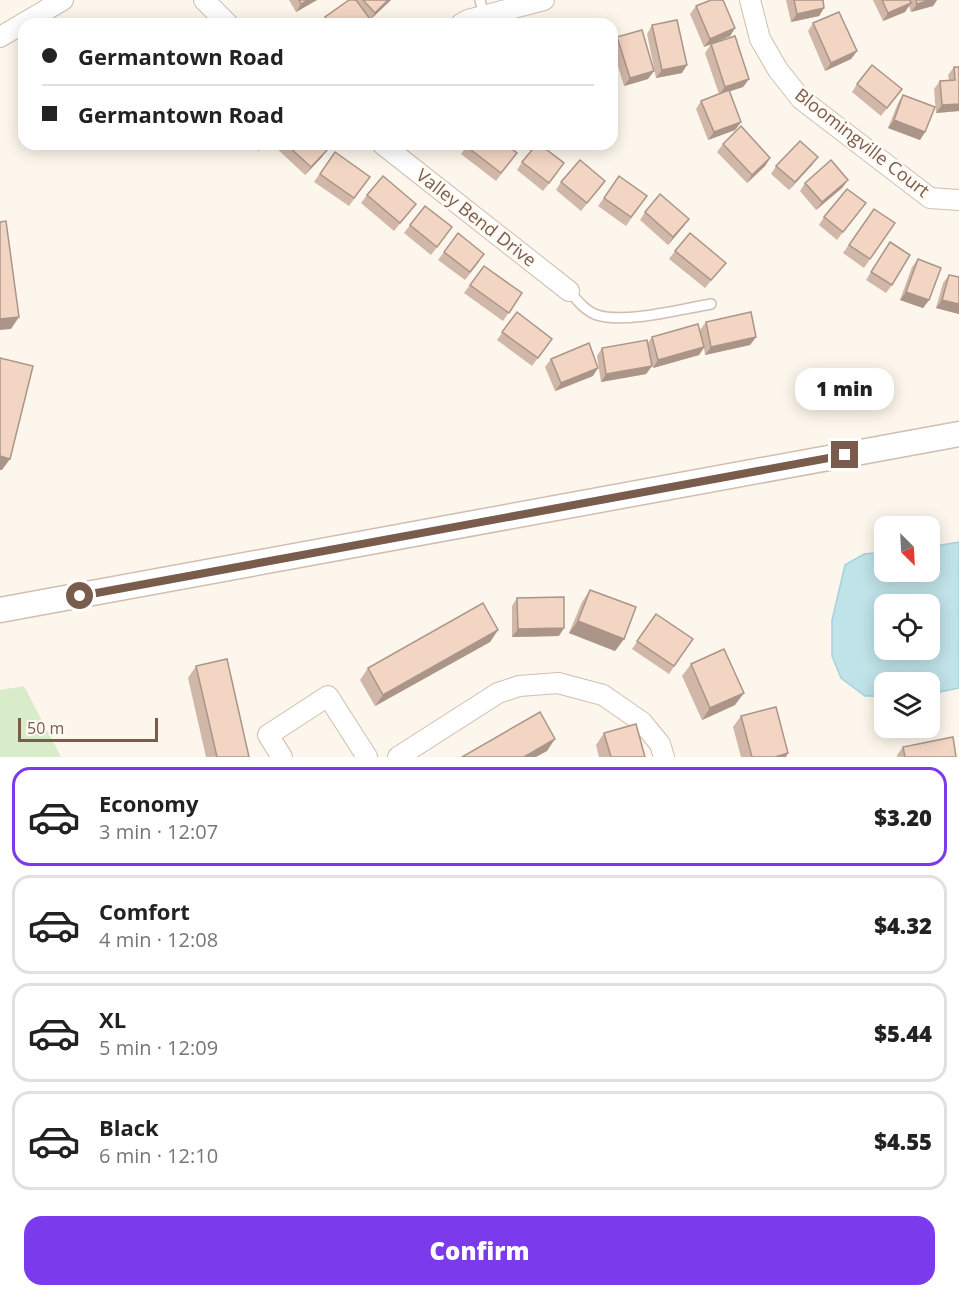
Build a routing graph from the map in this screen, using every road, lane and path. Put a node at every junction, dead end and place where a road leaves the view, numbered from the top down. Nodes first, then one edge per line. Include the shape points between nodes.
1 (63, 0) edge
2 (204, 0) edge
3 (544, 0) edge
4 (750, 0) edge
5 (482, 8) edge
6 (32, 18) edge
7 (222, 18) edge
8 (470, 18) edge
9 (18, 26) edge
10 (0, 37) edge
11 (390, 150) edge
12 (959, 200) edge
13 (569, 291) joint
14 (711, 304) dead end
15 (959, 434) edge
16 (0, 610) edge
17 (282, 757) edge
18 (367, 757) edge
19 (398, 757) edge
20 (664, 757) edge

1 - 6 street
2 - 7 street
3 - 5 street
4 - 12 street, Bloomingville Court via 760,39 801,99 930,198
5 - 8 street
9 - 10 street
11 - 13 street, Valley Bend Drive
13 - 14 lane via 597,315 622,319
15 - 16 street
17 - 18 street via 268,735 328,696
19 - 20 street via 498,693 519,686 558,683 603,695 642,722 660,744

